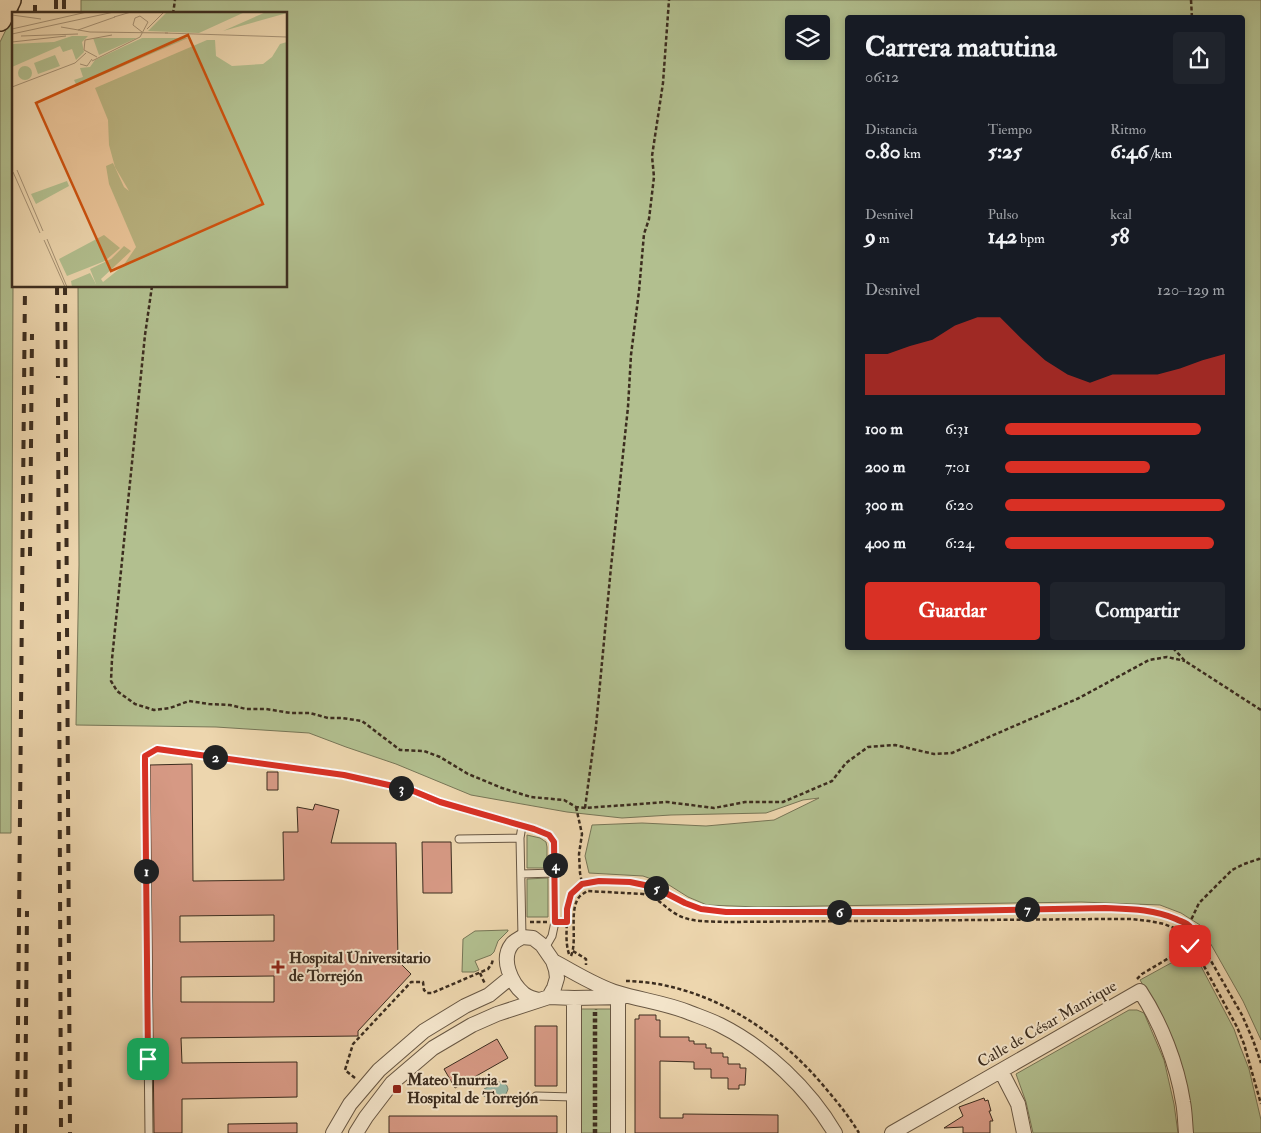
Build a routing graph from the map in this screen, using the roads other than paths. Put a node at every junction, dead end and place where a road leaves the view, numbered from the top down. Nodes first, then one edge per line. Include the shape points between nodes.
1 (522, 826) junction
2 (520, 838) junction
3 (459, 839) dead end
4 (555, 873) junction
5 (521, 874) junction
6 (522, 937) junction
7 (545, 948) junction
8 (553, 961) junction
9 (510, 977) junction
10 (618, 997) junction
11 (574, 998) junction
12 (544, 999) junction
13 (648, 1000) junction
14 (1001, 1070) junction
15 (536, 1096) dead end
16 (573, 1097) junction
17 (149, 1133) edge
18 (333, 1133) edge
19 (356, 1133) edge
20 (574, 1133) edge
21 (618, 1133) edge
22 (835, 1133) edge
23 (892, 1133) edge
24 (1024, 1133) edge
25 (1186, 1133) edge

1 - 2 lane
1 - 4 lane via 549,835 554,842
1 - 17 lane via 411,790 344,775 157,749 151,751 145,756
2 - 3 lane
2 - 5 lane
4 - 5 lane
4 - 7 lane via 555,922
5 - 6 lane
6 - 7 street via 533,938
6 - 9 street via 512,944 507,956
7 - 8 street
8 - 12 street via 557,978 554,988
8 - 13 street via 617,992
9 - 12 street via 526,995
9 - 18 street via 489,995 424,1031 379,1070 350,1104
10 - 11 street via 595,1001
10 - 13 street
10 - 21 street
11 - 12 street
11 - 16 street
12 - 19 street via 472,1025 433,1048 392,1083
13 - 22 street via 720,1025 758,1048 792,1077
14 - 23 street, Calle de César Manrique
14 - 24 street via 1018,1104
14 - 25 street, Calle de César Manrique via 1140,991 1150,1005 1173,1058 1183,1101
15 - 16 lane
16 - 20 street

